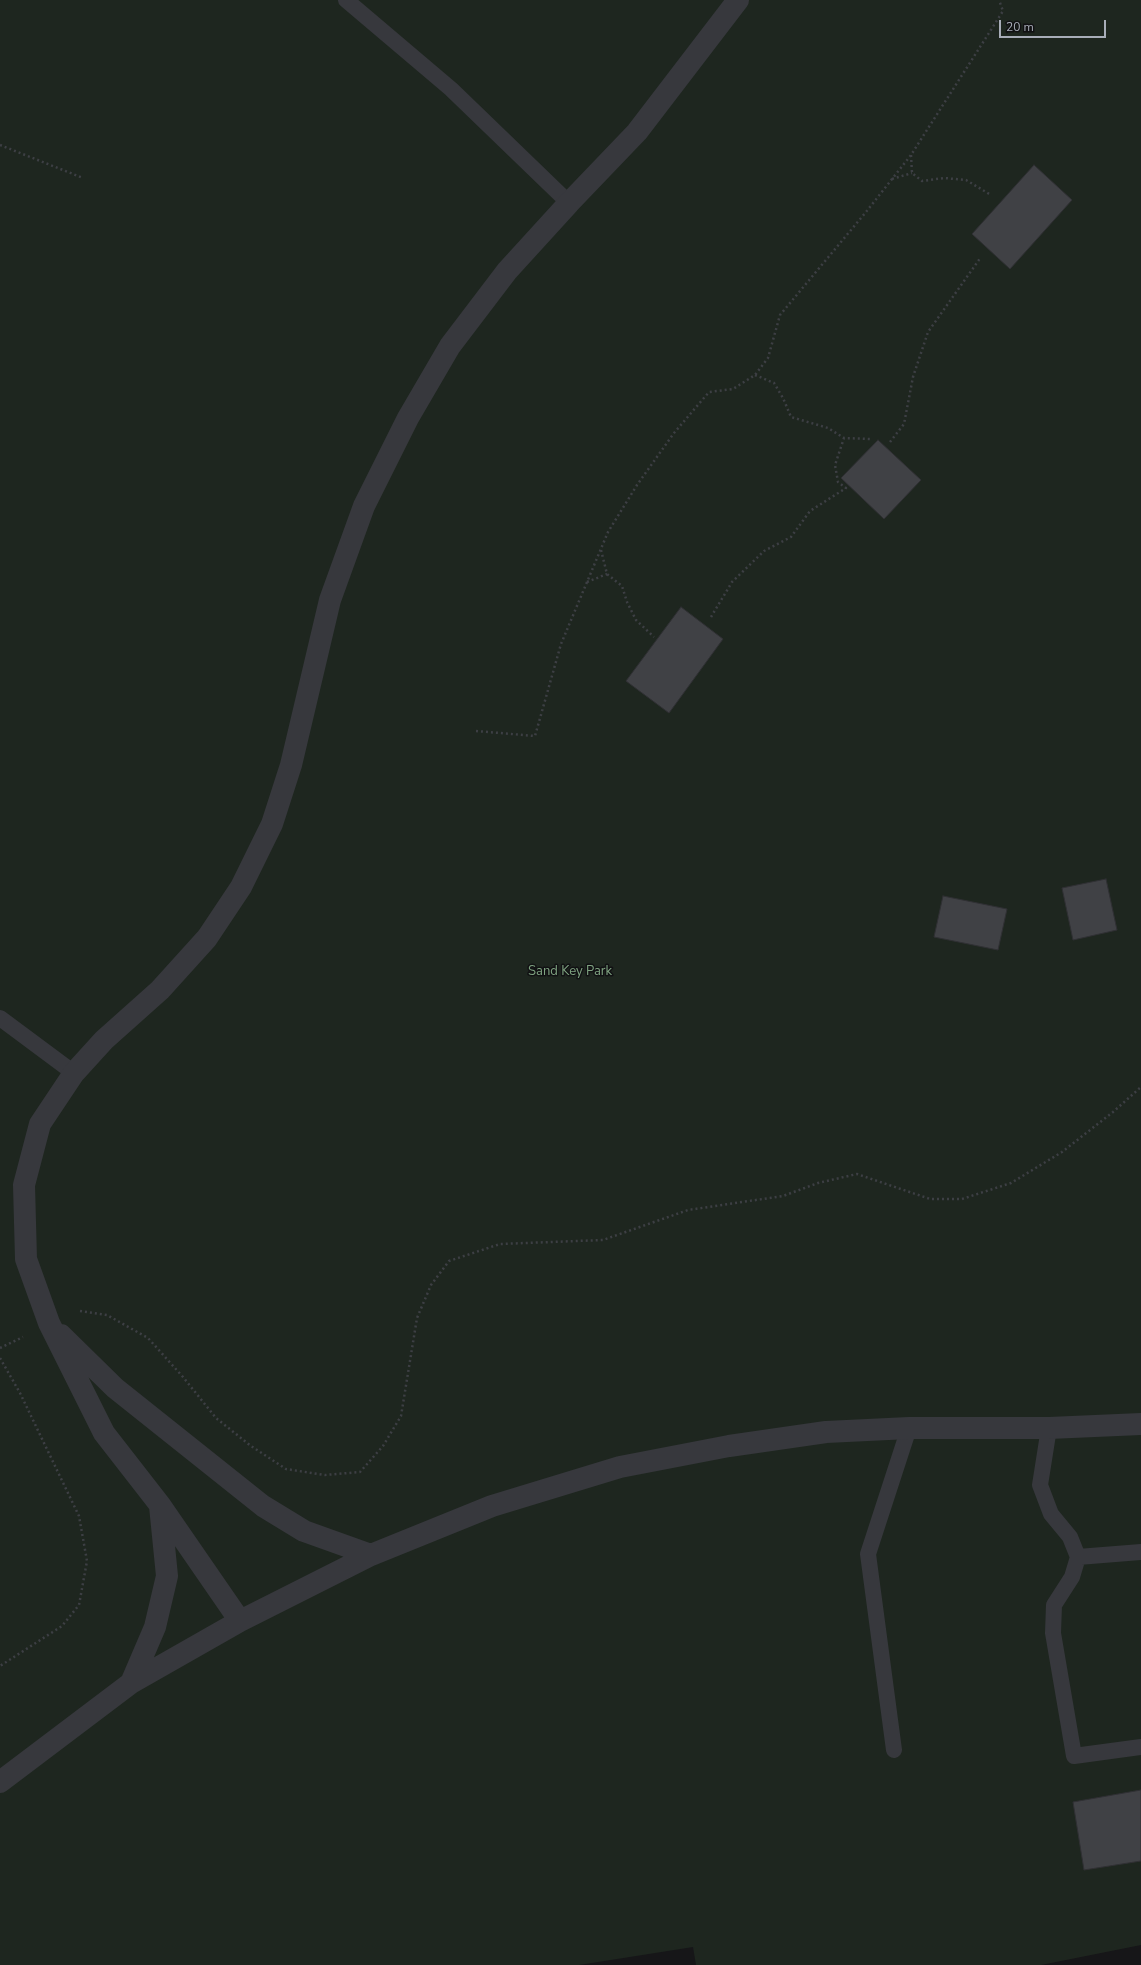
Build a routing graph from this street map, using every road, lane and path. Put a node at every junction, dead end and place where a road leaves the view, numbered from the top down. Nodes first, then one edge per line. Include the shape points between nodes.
1 (346, 0) edge
2 (738, 0) edge
3 (998, 0) edge
4 (0, 145) edge
5 (911, 155) junction
6 (912, 173) junction
7 (83, 178) dead end
8 (891, 180) junction
9 (991, 195) dead end
10 (569, 202) junction
11 (981, 257) dead end
12 (755, 375) junction
13 (844, 438) junction
14 (870, 439) dead end
15 (890, 442) dead end
16 (601, 549) junction
17 (607, 574) junction
18 (587, 582) junction
19 (711, 617) dead end
20 (654, 637) dead end
21 (476, 731) dead end
22 (0, 1018) edge
23 (74, 1073) junction
24 (1141, 1087) edge
25 (49, 1323) junction
26 (0, 1348) edge
27 (0, 1358) edge
28 (1141, 1424) edge
29 (909, 1428) junction
30 (1049, 1428) junction
31 (160, 1505) junction
32 (1141, 1552) edge
33 (371, 1556) junction
34 (1078, 1557) junction
35 (240, 1621) junction
36 (0, 1666) edge
37 (131, 1683) junction
38 (1141, 1747) edge
39 (894, 1750) dead end
40 (0, 1782) edge

1 - 10 lane via 451,89
2 - 10 street via 637,132
3 - 5 path via 1003,11
4 - 7 path
5 - 6 path
5 - 8 path
6 - 8 path
6 - 9 path via 922,180 966,180
8 - 12 path via 780,315 768,358
10 - 23 street via 507,271 450,346 408,418 364,506 330,600 291,765 272,824 241,887 207,938 160,990 104,1040
11 - 15 path via 928,332 913,377 904,424
12 - 13 path via 774,383 791,417 828,428
12 - 16 path via 733,389 709,392 674,433 637,485 608,532
13 - 14 path
13 - 19 path via 835,465 838,482 846,488 810,511 790,537 764,550 732,582
16 - 17 path
16 - 18 path
17 - 18 path
17 - 20 path via 622,586 636,620
18 - 21 path via 561,644 535,736
22 - 23 lane
23 - 25 street via 40,1124 24,1185 26,1259
24 - 25 path via 1062,1152 1011,1183 962,1199 930,1199 857,1174 818,1183 783,1196 688,1210 603,1240 500,1244 450,1262 431,1284 417,1318 401,1416 383,1446 360,1472 325,1475 286,1469 251,1446 216,1418 148,1338 107,1315 77,1310
25 - 26 path
25 - 31 street via 104,1433
25 - 33 street via 115,1388 263,1506 304,1531
27 - 36 path via 20,1393 79,1516 87,1561 79,1605 62,1626
28 - 30 street
29 - 30 street
29 - 33 street via 826,1432 729,1446 620,1467 492,1506
29 - 39 lane via 868,1554
30 - 34 lane via 1040,1485 1051,1514 1070,1537
31 - 35 street
31 - 37 street via 167,1576 155,1627
32 - 34 lane
33 - 35 street
34 - 38 lane via 1072,1577 1054,1605 1053,1633 1074,1756
35 - 37 street
37 - 40 street

